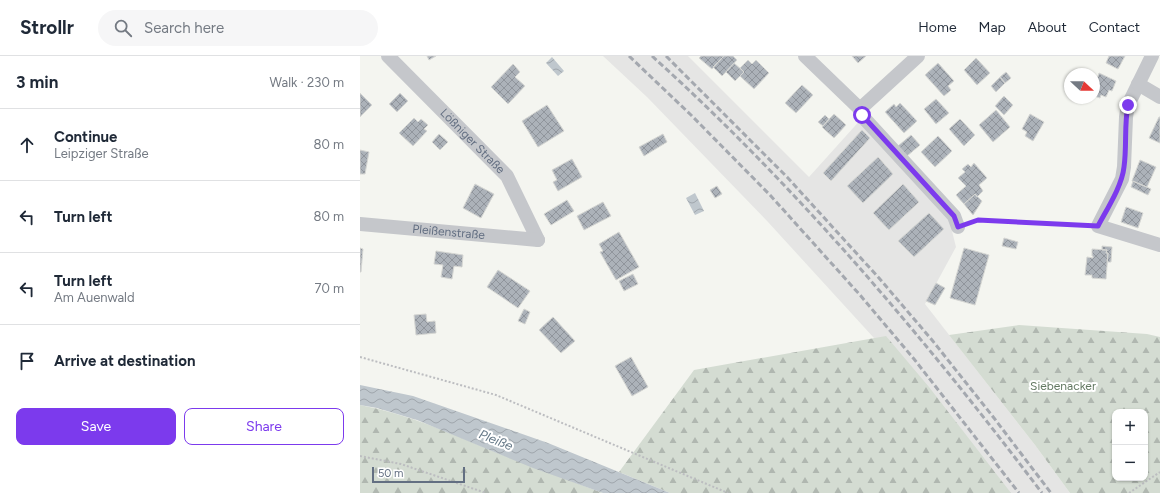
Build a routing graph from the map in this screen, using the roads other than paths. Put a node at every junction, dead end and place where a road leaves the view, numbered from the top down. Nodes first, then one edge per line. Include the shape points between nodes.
1 (388, 56) edge
2 (805, 56) edge
3 (918, 56) edge
4 (1152, 56) edge
5 (1138, 84) junction
6 (1160, 97) edge
7 (860, 109) junction
8 (360, 224) edge
9 (958, 227) road end
10 (538, 240) joint
11 (1160, 245) edge

1 - 10 street, Lößniger Straße via 507,176
2 - 7 street
3 - 7 street
4 - 5 street
5 - 6 street
5 - 11 street via 1128,105 1122,179 1098,226
7 - 9 street via 862,115 954,216
8 - 10 street, Pleißenstraße

